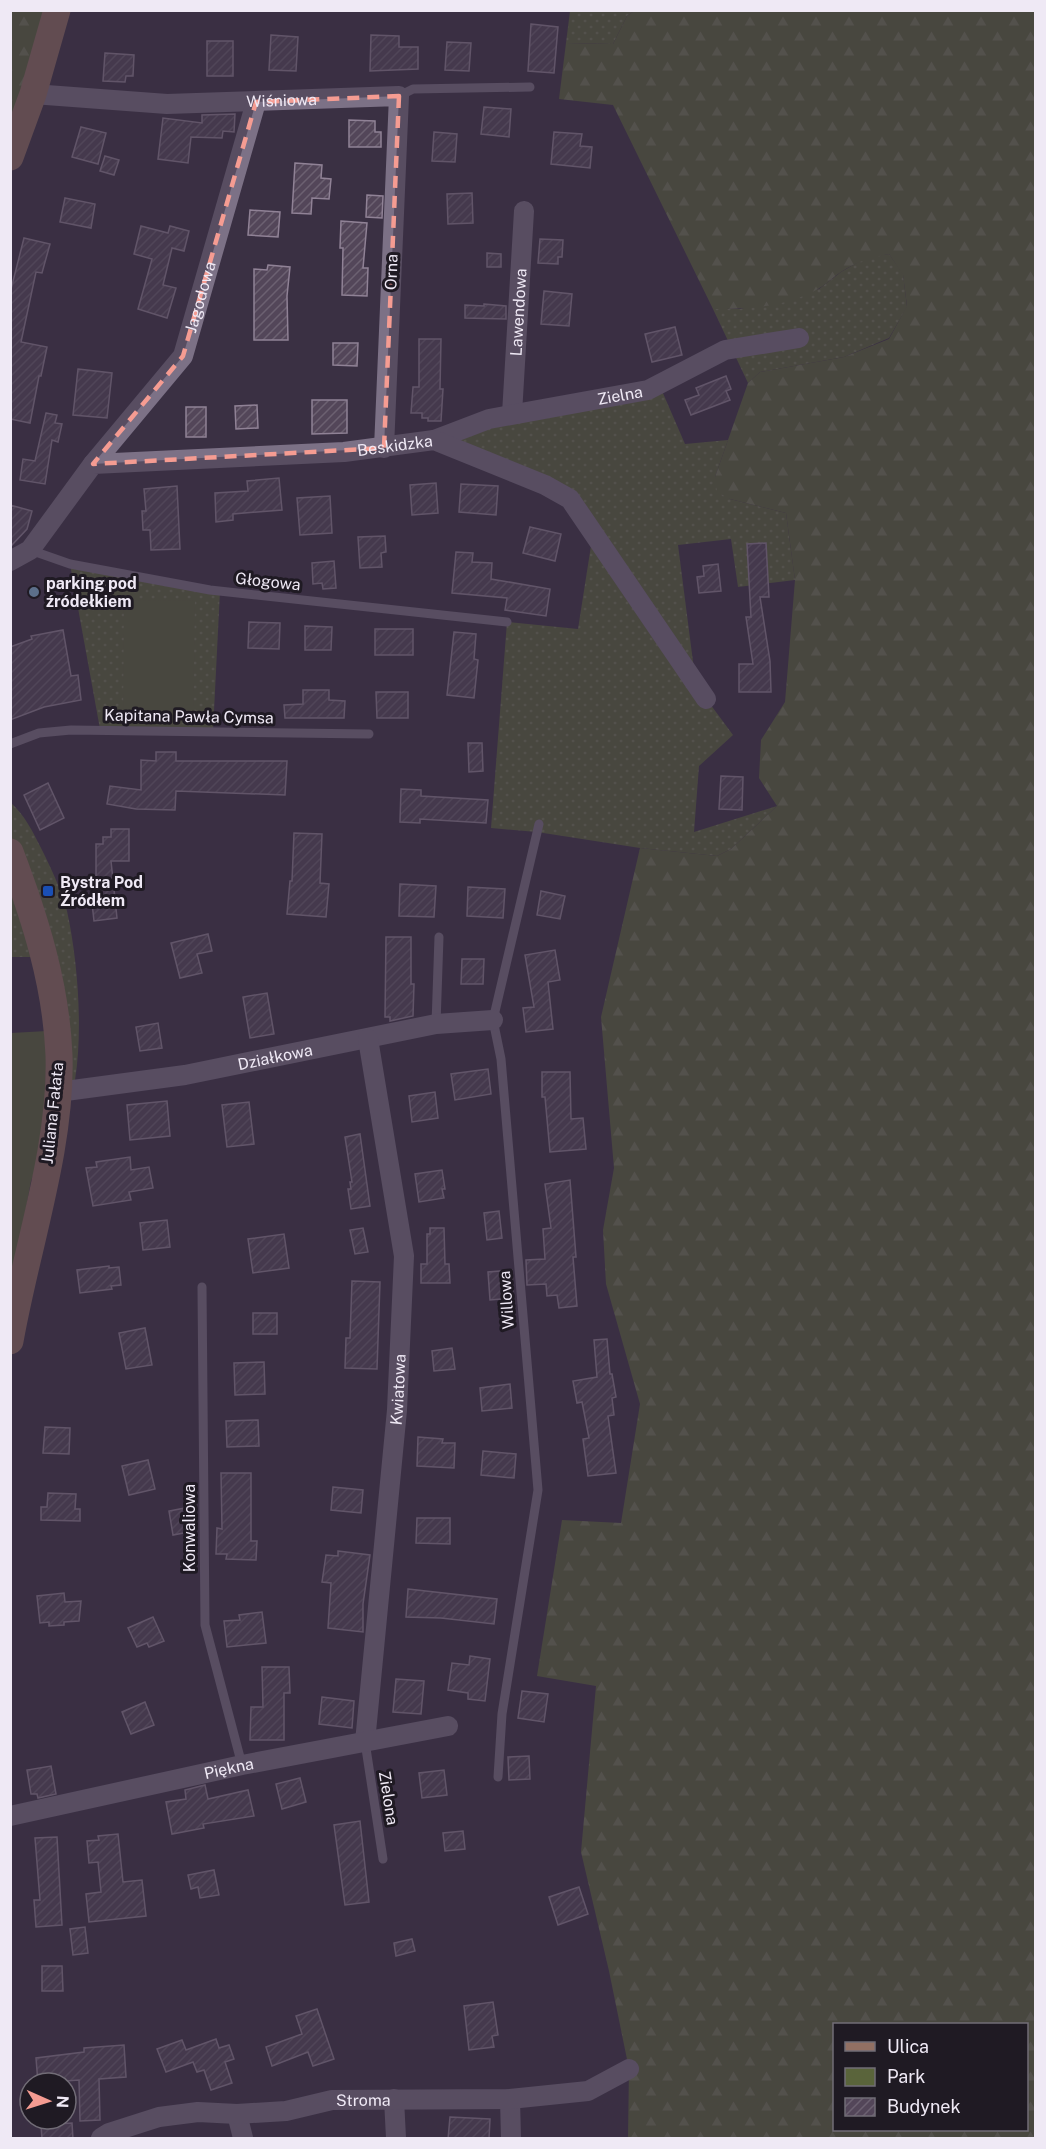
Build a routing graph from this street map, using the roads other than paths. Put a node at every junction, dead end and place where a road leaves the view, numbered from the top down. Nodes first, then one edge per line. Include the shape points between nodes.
1 (57, 10) edge
2 (530, 87) dead end
3 (33, 94) junction
4 (399, 96) junction
5 (256, 102) junction
6 (10, 157) edge
7 (524, 211) dead end
8 (799, 338) dead end
9 (512, 414) junction
10 (434, 440) junction
11 (384, 448) junction
12 (93, 464) junction
13 (30, 550) junction
14 (10, 561) edge
15 (507, 622) dead end
16 (706, 699) dead end
17 (369, 734) dead end
18 (10, 744) edge
19 (539, 824) dead end
20 (10, 852) edge
21 (439, 937) dead end
22 (493, 1020) junction
23 (436, 1024) junction
24 (368, 1039) junction
25 (58, 1092) junction
26 (202, 1287) dead end
27 (10, 1341) edge
28 (448, 1726) dead end
29 (365, 1742) junction
30 (242, 1765) junction
31 (498, 1777) dead end
32 (10, 1816) edge
33 (383, 1858) dead end
34 (628, 2069) dead end
35 (394, 2099) junction
36 (510, 2099) junction
37 (237, 2114) junction
38 (101, 2139) edge
39 (243, 2139) edge
40 (396, 2139) edge
41 (511, 2139) edge

1 - 3 street
2 - 4 lane, Wiśniowa via 413,89
3 - 5 street, Wiśniowa via 167,104
3 - 6 street
4 - 5 street, Wiśniowa
4 - 11 street, Orna
5 - 12 street, Jagodowa via 183,356
7 - 9 street, Lawendowa
8 - 9 street, Zielna via 725,350 648,390
9 - 10 street, Zielna
10 - 11 street, Beskidzka
10 - 16 street, Beskidzka via 570,499
11 - 12 street, Beskidzka
12 - 13 street
13 - 14 street
13 - 15 lane, Głogowa via 70,564 210,590
17 - 18 lane, Kapitana Pawła Cymsa via 70,730 39,733
19 - 22 lane, Willowa
20 - 25 street, Juliana Fałata via 46,957 59,1054
21 - 23 lane
22 - 23 street, Działkowa
22 - 31 lane, Willowa via 501,1059 538,1490 502,1714
23 - 24 street, Działkowa
24 - 25 street, Działkowa via 185,1075
24 - 29 street, Kwiatowa via 404,1256 397,1410
25 - 27 street, Juliana Fałata via 52,1144
26 - 30 lane, Konwaliowa via 205,1625
28 - 29 street, Piękna
29 - 30 street, Piękna
29 - 33 lane, Zielona
30 - 32 street, Piękna
34 - 36 street, Stroma via 588,2091
35 - 36 street, Stroma
35 - 37 street, Stroma via 332,2100 286,2111
35 - 40 street
36 - 41 street
37 - 38 street, Stroma via 198,2112 159,2117
37 - 39 street

